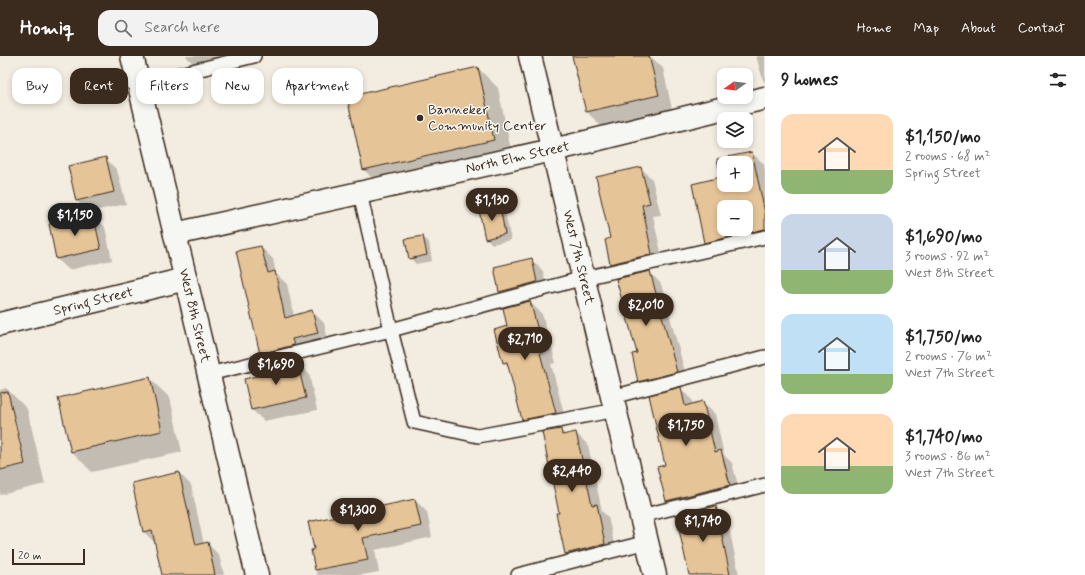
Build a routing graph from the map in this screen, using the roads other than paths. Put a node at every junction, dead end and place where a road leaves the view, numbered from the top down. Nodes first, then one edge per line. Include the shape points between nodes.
1 (132, 56) edge
2 (254, 56) edge
3 (530, 56) edge
4 (203, 68) edge
5 (136, 72) edge
6 (765, 98) edge
7 (144, 104) edge
8 (553, 150) junction
9 (360, 193) junction
10 (175, 234) junction
11 (765, 237) edge
12 (584, 278) junction
13 (186, 279) junction
14 (0, 324) edge
15 (391, 330) junction
16 (765, 357) edge
17 (209, 374) junction
18 (614, 404) junction
19 (765, 485) edge
20 (641, 516) junction
21 (647, 542) junction
22 (258, 575) edge
23 (518, 575) edge
24 (655, 575) edge

1 - 5 street, West 8th Street
2 - 4 lane
3 - 8 street, West 7th Street
6 - 8 street, North Elm Street
7 - 10 street, West 8th Street
8 - 9 street, North Elm Street
8 - 12 street, West 7th Street
9 - 10 street, North Elm Street
9 - 15 lane
10 - 13 street, West 8th Street
11 - 12 lane
12 - 15 lane
12 - 18 street, West 7th Street
13 - 14 street, Spring Street
13 - 17 street, West 8th Street
15 - 17 lane
15 - 18 lane via 414,422 478,436
16 - 18 lane
17 - 22 street, West 8th Street
18 - 20 street, West 7th Street
19 - 20 lane
20 - 21 street, West 7th Street
21 - 23 lane
21 - 24 street, West 7th Street

